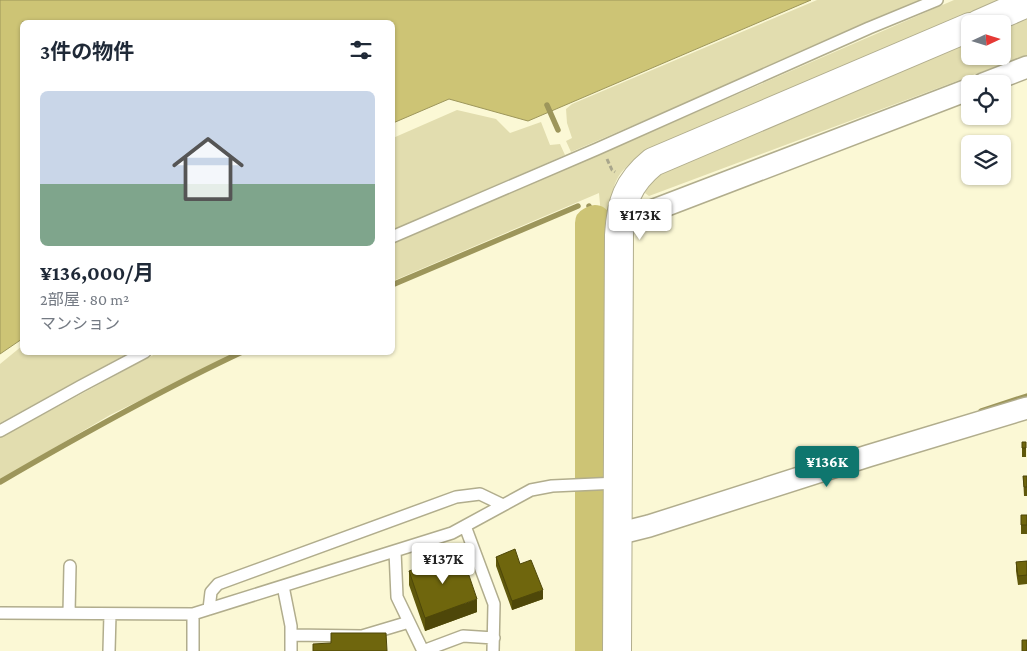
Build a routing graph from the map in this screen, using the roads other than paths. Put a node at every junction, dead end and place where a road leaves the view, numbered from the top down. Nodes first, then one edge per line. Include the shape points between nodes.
1 (937, 0) edge
2 (1027, 3) edge
3 (1000, 15) edge
4 (961, 31) edge
5 (1027, 67) edge
6 (1006, 75) edge
7 (961, 92) edge
8 (620, 222) junction
9 (395, 236) edge
10 (139, 355) edge
11 (1027, 408) edge
12 (0, 431) edge
13 (609, 483) junction
14 (503, 505) junction
15 (465, 526) junction
16 (617, 534) junction
17 (395, 551) junction
18 (70, 566) dead end
19 (283, 586) junction
20 (209, 609) junction
21 (0, 613) edge
22 (69, 613) junction
23 (110, 614) junction
24 (193, 614) junction
25 (409, 622) junction
26 (291, 635) junction
27 (494, 638) junction
28 (109, 651) edge
29 (193, 651) edge
30 (291, 651) edge
31 (423, 651) edge
32 (494, 651) edge
33 (617, 651) edge

1 - 9 lane
2 - 3 street
4 - 8 street via 653,162 639,173 629,188
5 - 6 street
7 - 8 street
8 - 13 street
10 - 12 lane
11 - 16 street
13 - 14 lane via 531,490
13 - 16 street
14 - 15 lane
14 - 20 lane via 480,494 456,497 218,584 212,592
15 - 17 lane
15 - 27 lane via 494,604
16 - 33 street
17 - 19 lane
17 - 25 lane via 397,597
18 - 22 lane
19 - 20 lane
19 - 26 lane
20 - 24 lane
21 - 22 lane
22 - 23 lane
23 - 24 lane
23 - 28 lane
24 - 29 lane
25 - 26 lane via 362,636
25 - 31 lane
26 - 30 lane
27 - 31 lane via 464,636
27 - 32 lane

